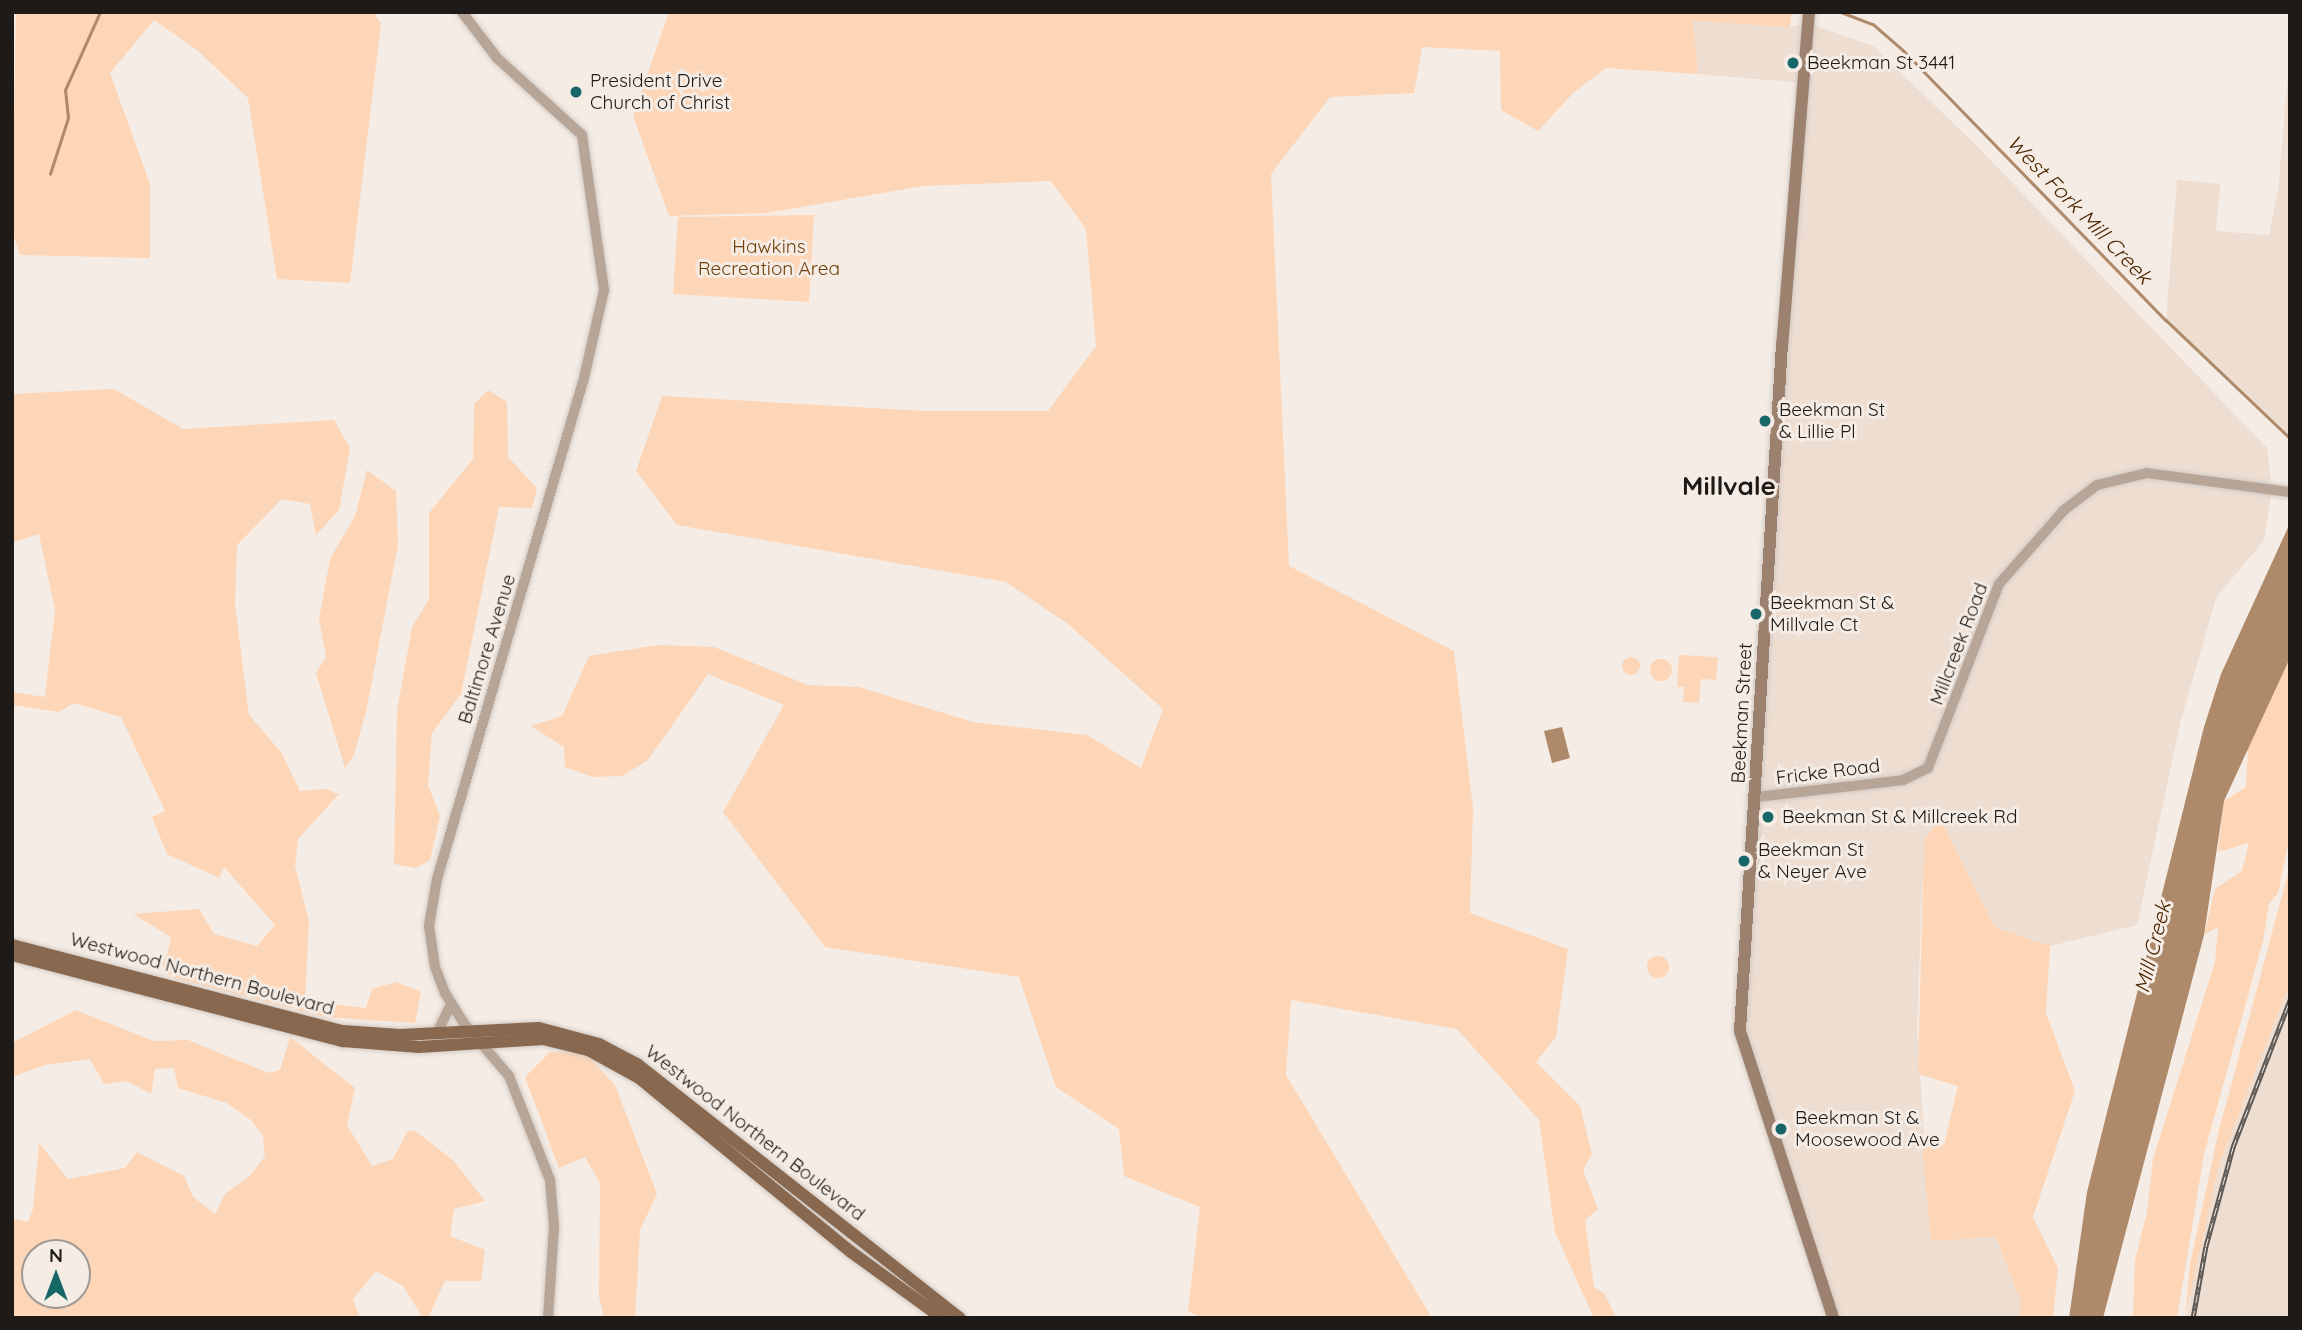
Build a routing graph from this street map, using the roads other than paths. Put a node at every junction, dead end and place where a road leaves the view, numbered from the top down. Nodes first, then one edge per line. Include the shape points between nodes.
1 (462, 12) edge
2 (1809, 17) edge
3 (2290, 492) edge
4 (1903, 780) joint
5 (1757, 797) junction
6 (12, 944) edge
7 (12, 955) edge
8 (451, 1004) junction
9 (470, 1030) junction
10 (437, 1033) junction
11 (480, 1042) junction
12 (548, 1318) edge
13 (942, 1318) edge
14 (960, 1318) edge
15 (1833, 1318) edge

1 - 8 street, Baltimore Avenue via 497,58 582,135 604,290 580,391 434,893 429,926 432,955
2 - 5 main road, Beekman Street via 1783,331
3 - 4 street, Millcreek Road via 2147,473 2108,480 2073,501 1999,584 1937,752 1920,774
4 - 5 street, Fricke Road
5 - 15 main road, Beekman Street via 1741,1038
6 - 10 main road, Westwood Northern Boulevard via 322,1026 372,1034
7 - 11 main road, Westwood Northern Boulevard via 343,1041 419,1046
8 - 9 street, Baltimore Avenue
8 - 10 street
9 - 10 main road, Westwood Northern Boulevard
9 - 11 street, Baltimore Avenue
9 - 14 main road, Westwood Northern Boulevard via 563,1032 629,1060
11 - 12 street, Baltimore Avenue via 516,1089 550,1180 554,1227
11 - 13 main road, Westwood Northern Boulevard via 543,1039 588,1050 621,1066

